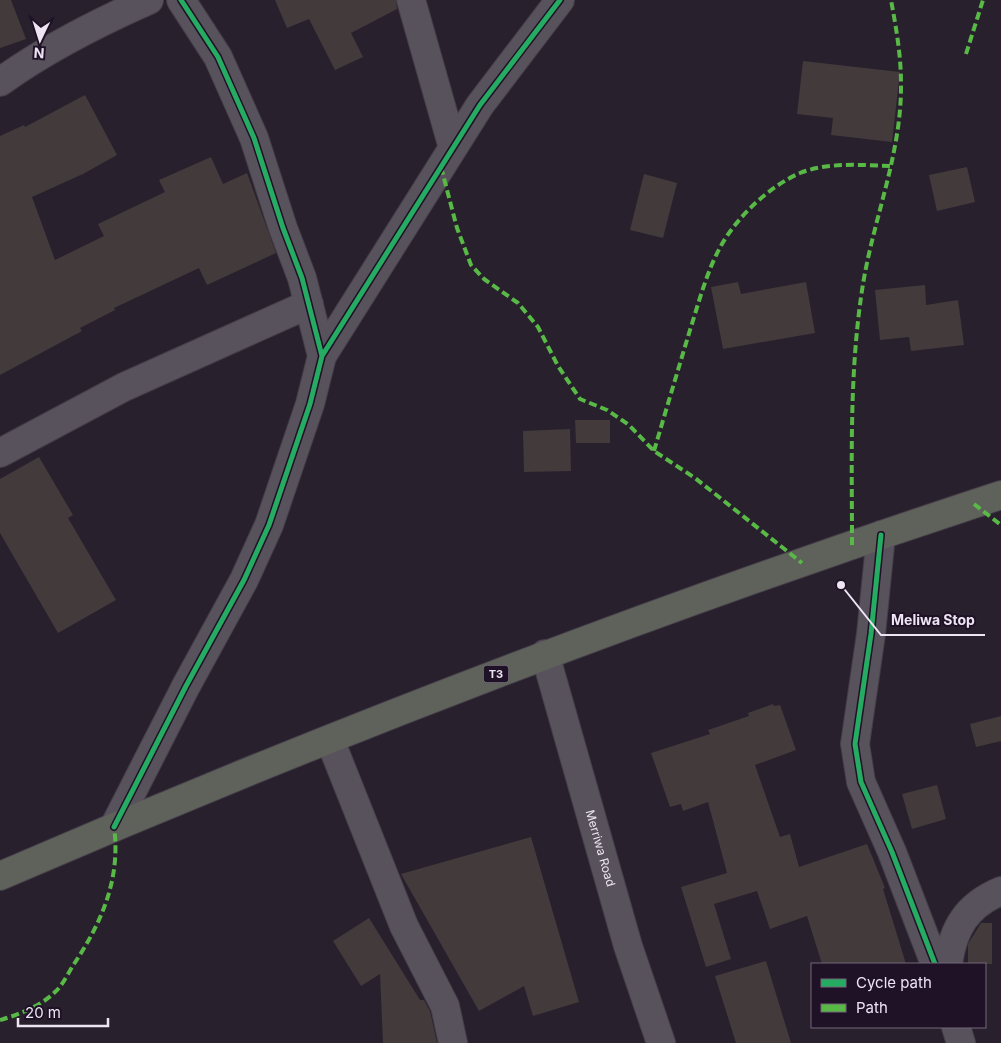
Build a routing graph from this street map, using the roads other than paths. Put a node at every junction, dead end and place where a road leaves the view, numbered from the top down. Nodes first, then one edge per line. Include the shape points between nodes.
1 (149, 0) edge
2 (181, 0) edge
3 (411, 0) edge
4 (560, 0) edge
5 (0, 82) edge
6 (453, 148) junction
7 (310, 304) junction
8 (322, 356) junction
9 (0, 452) edge
10 (1001, 495) edge
11 (881, 535) junction
12 (545, 654) junction
13 (330, 740) junction
14 (114, 827) junction
15 (0, 876) edge
16 (1001, 891) edge
17 (935, 963) edge
18 (948, 963) edge
19 (956, 1028) edge
20 (453, 1043) edge
21 (661, 1043) edge
22 (961, 1043) edge

1 - 5 street via 77,33
2 - 7 street via 218,56 237,96
3 - 6 street
4 - 6 street via 480,105
6 - 8 street
7 - 8 street
7 - 9 street via 124,387
8 - 14 street via 310,404 269,525 244,580
10 - 11 highway, T3
11 - 12 highway, T3
11 - 17 street via 855,744 861,782
12 - 13 highway, T3
12 - 21 street, Merriwa Road via 628,946
13 - 14 highway, T3
13 - 20 street via 404,926 445,1006
14 - 15 highway, T3
16 - 18 street via 984,898 961,921 950,948
19 - 22 street

